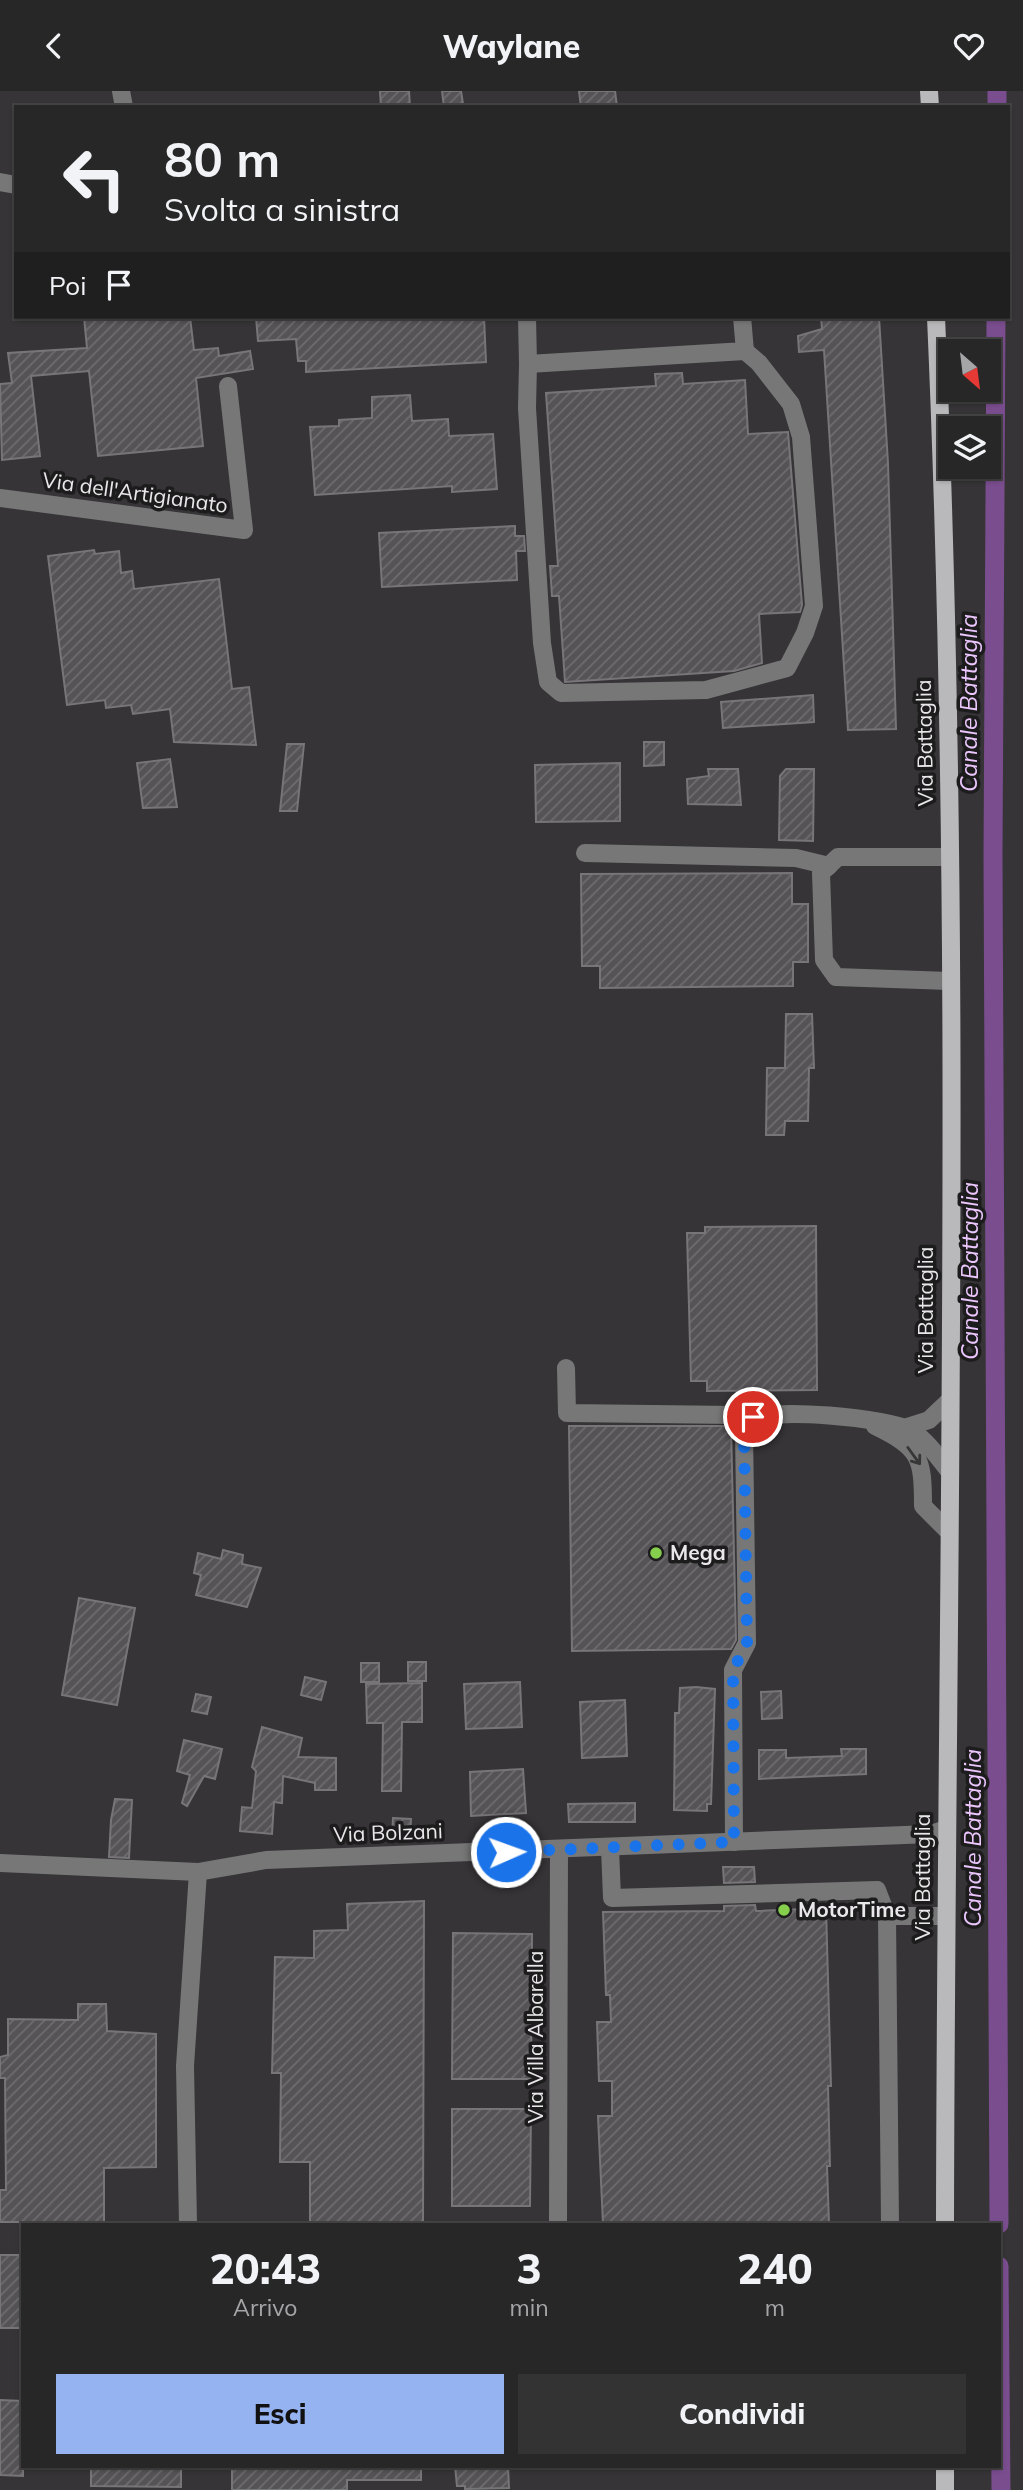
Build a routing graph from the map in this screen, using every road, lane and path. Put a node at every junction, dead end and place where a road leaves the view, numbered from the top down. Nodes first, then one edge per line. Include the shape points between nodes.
1 (527, 319) edge
2 (742, 319) edge
3 (936, 319) edge
4 (745, 351) junction
5 (528, 364) junction
6 (228, 386) dead end
7 (0, 498) edge
8 (585, 853) dead end
9 (950, 857) junction
10 (829, 866) junction
11 (949, 981) junction
12 (566, 1368) dead end
13 (949, 1401) junction
14 (859, 1418) junction
15 (748, 1421) junction
16 (904, 1427) junction
17 (949, 1471) junction
18 (948, 1531) junction
19 (946, 1829) junction
20 (734, 1842) junction
21 (610, 1848) junction
22 (559, 1850) junction
23 (0, 1863) edge
24 (198, 1872) junction
25 (887, 1916) junction
26 (946, 1916) junction
27 (188, 2223) edge
28 (558, 2223) edge
29 (890, 2223) edge
30 (945, 2223) edge
31 (945, 2468) edge
32 (945, 2490) edge

1 - 5 street
2 - 4 street
3 - 9 main road, Via Battaglia
4 - 5 street
4 - 5 street via 792,404 801,437 814,606 787,668 706,691 561,693 548,682 527,408
6 - 7 street, Via dell'Artigianato via 244,530
8 - 10 street via 796,858
9 - 10 street via 838,857
9 - 11 main road, Via Battaglia
10 - 11 street via 821,873 824,960 836,977
11 - 13 main road, Via Battaglia
12 - 15 street via 567,1413 736,1415
13 - 16 street via 929,1420
13 - 17 main road, Via Battaglia
14 - 15 street via 760,1415
14 - 16 street
14 -> 18 street via 892,1435 916,1455 923,1472 923,1506
15 - 20 street via 744,1431 747,1643 733,1670
16 - 17 street via 925,1442
17 - 18 main road, Via Battaglia
18 - 19 main road, Via Battaglia
19 - 20 street, Via Bolzani via 931,1835
19 - 26 main road, Via Battaglia
20 - 21 street, Via Bolzani
21 - 22 street, Via Bolzani
21 - 25 street via 612,1898 877,1890
22 - 24 street, Via Bolzani via 266,1860
22 - 28 street, Via Villa Albarella
23 - 24 street, Via Bolzani
24 - 27 street via 185,2066
25 - 26 street
25 - 29 street
26 - 30 main road, Via Battaglia
31 - 32 main road

